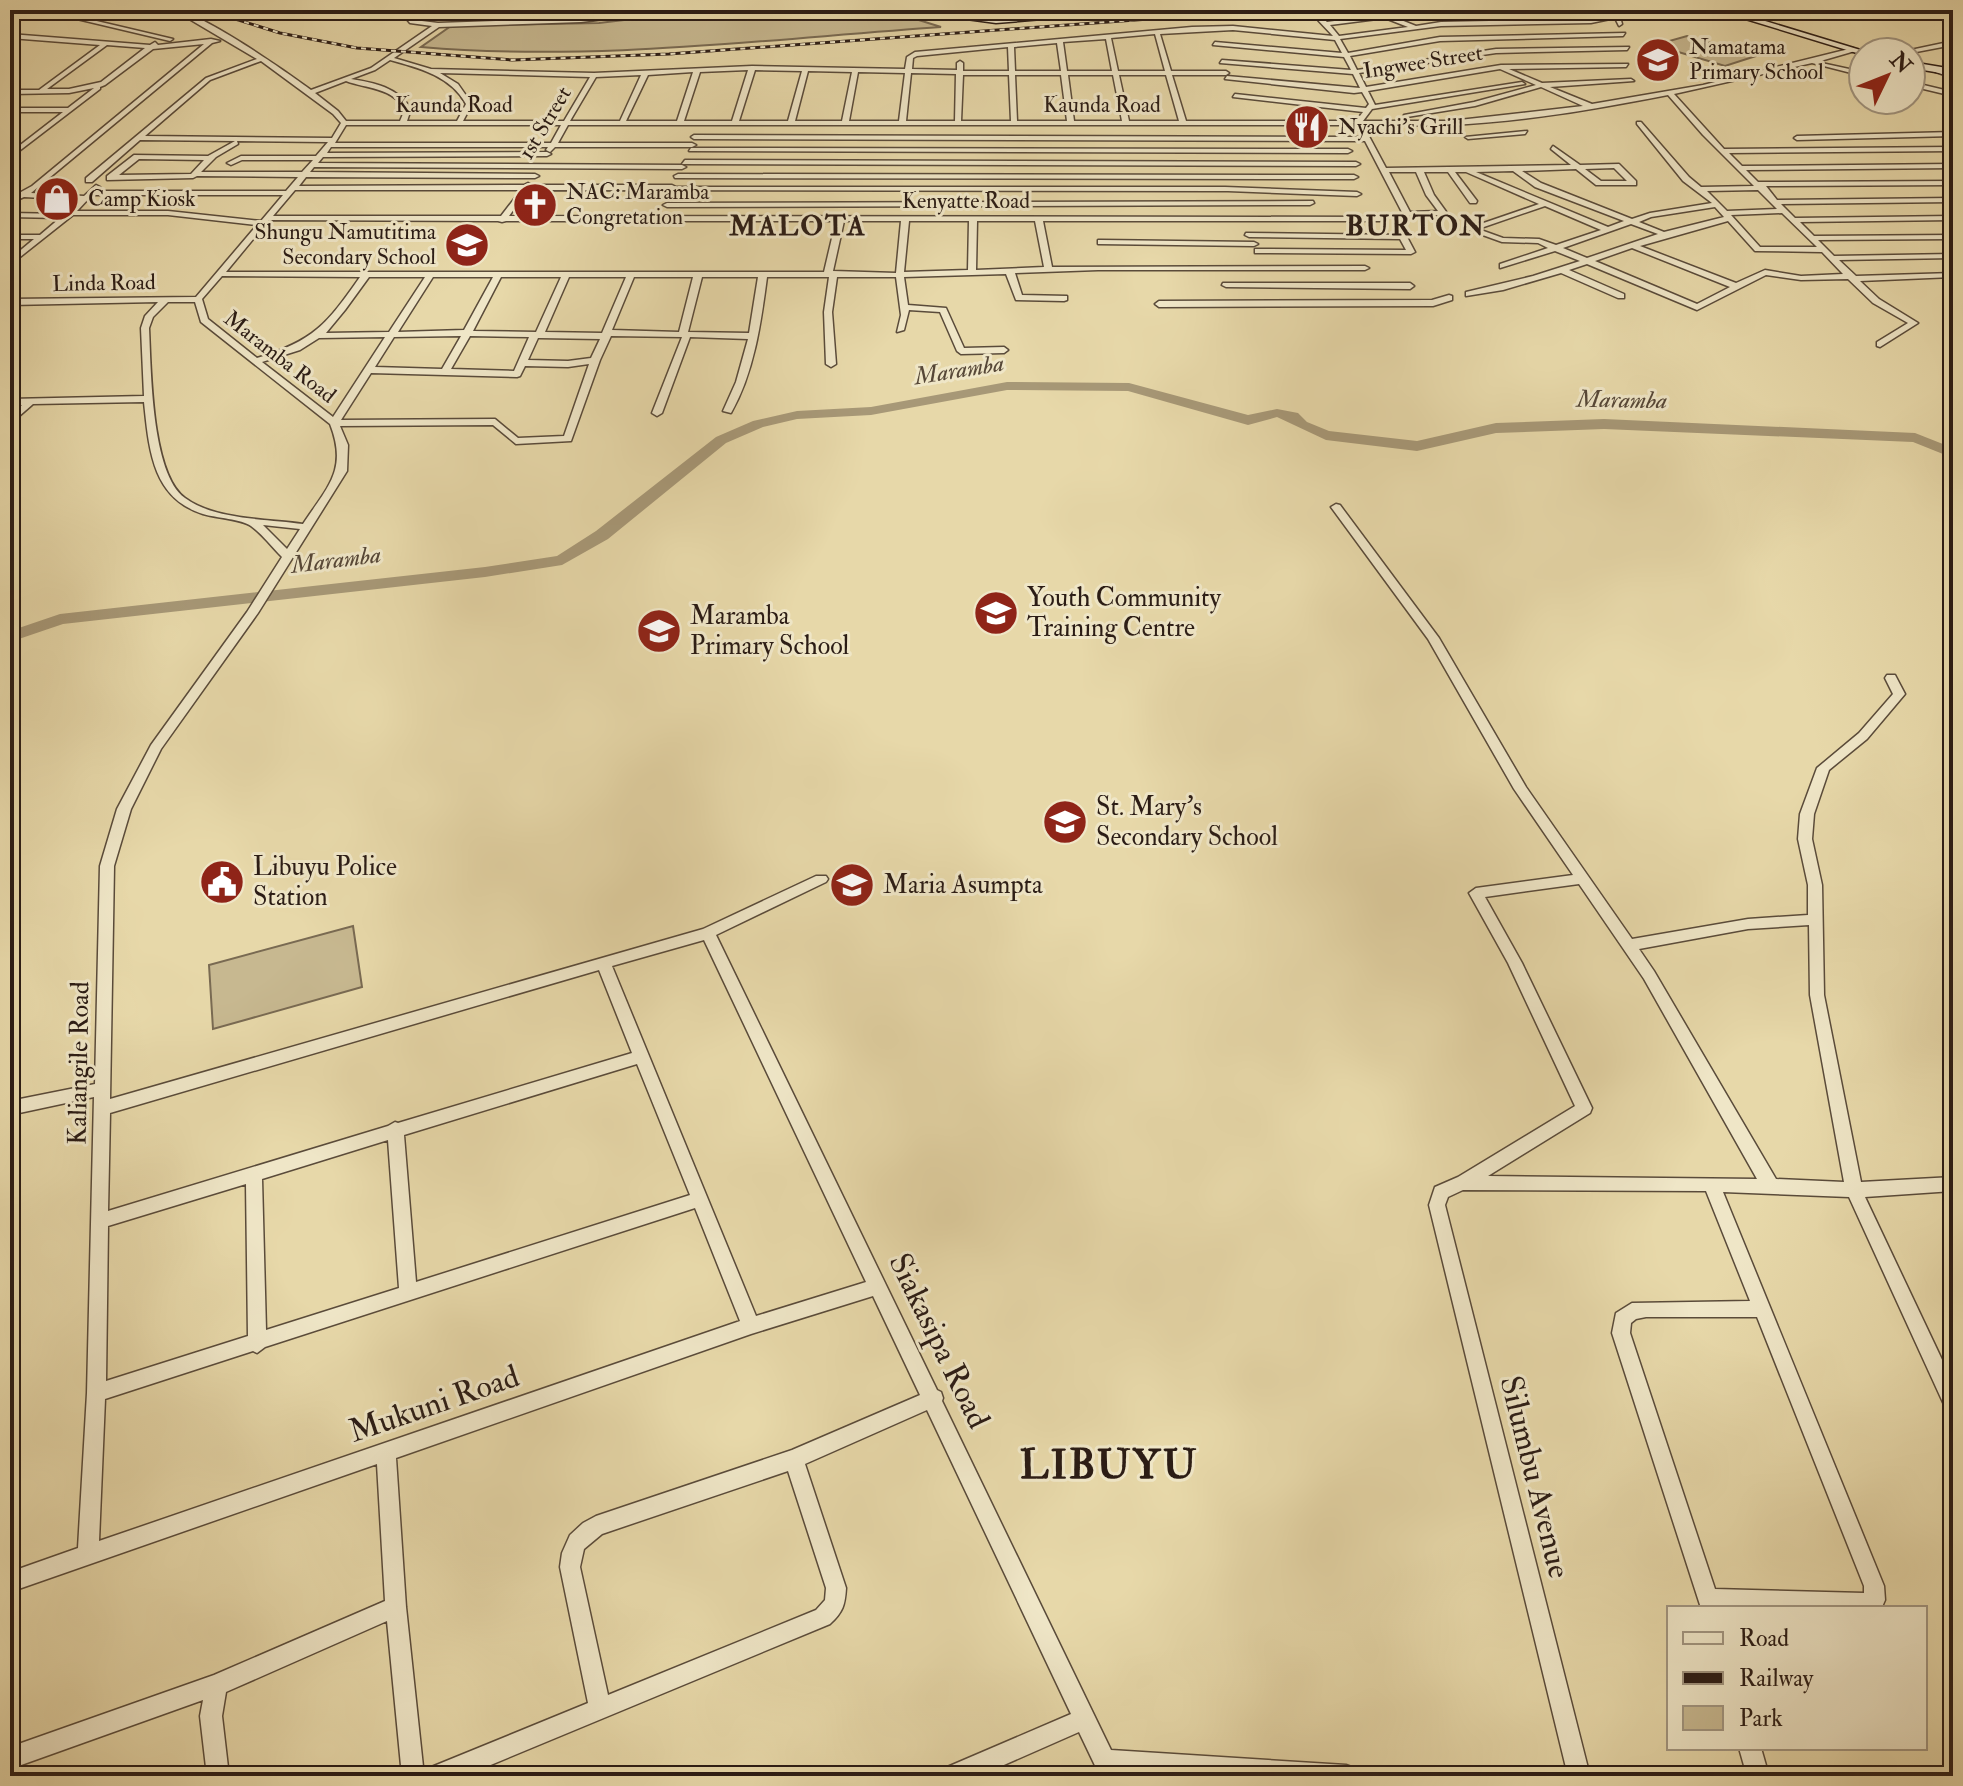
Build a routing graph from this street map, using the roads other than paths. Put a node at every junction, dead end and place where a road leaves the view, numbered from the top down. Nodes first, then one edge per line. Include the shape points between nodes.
1 (25, 10) edge
2 (42, 10) edge
3 (177, 10) edge
4 (674, 10) edge
5 (904, 10) edge
6 (1081, 10) edge
7 (1145, 10) edge
8 (1720, 10) edge
9 (308, 11) edge
10 (413, 11) edge
11 (1106, 13) junction
12 (1735, 15) junction
13 (1317, 16) dead end
14 (1617, 16) junction
15 (10, 20) edge
16 (1327, 24) junction
17 (438, 25) junction
18 (1416, 27) junction
19 (1207, 29) junction
20 (1157, 32) junction
21 (1623, 34) junction
22 (10, 36) edge
23 (1108, 36) junction
24 (1335, 38) junction
25 (164, 39) junction
26 (229, 39) junction
27 (1440, 39) junction
28 (1060, 40) junction
29 (211, 41) junction
30 (186, 42) junction
31 (1953, 43) edge
32 (105, 44) junction
33 (1215, 44) junction
34 (1011, 45) junction
35 (151, 47) junction
36 (1627, 48) junction
37 (1847, 48) edge
38 (1927, 48) edge
39 (960, 50) junction
40 (1471, 54) junction
41 (1847, 54) edge
42 (1346, 55) junction
43 (389, 58) junction
44 (259, 60) junction
45 (1222, 62) junction
46 (1810, 62) junction
47 (1626, 65) junction
48 (1501, 67) junction
49 (752, 68) junction
50 (1927, 68) edge
51 (805, 70) junction
52 (1847, 70) edge
53 (429, 71) junction
54 (697, 71) junction
55 (855, 71) junction
56 (907, 71) junction
57 (960, 72) junction
58 (1064, 72) junction
59 (1117, 72) junction
60 (1168, 72) junction
61 (1354, 72) junction
62 (1014, 73) junction
63 (645, 74) junction
64 (1953, 74) edge
65 (594, 75) junction
66 (1226, 75) junction
67 (348, 81) junction
68 (1631, 81) junction
69 (1533, 83) junction
70 (103, 84) junction
71 (1543, 85) junction
72 (1927, 88) edge
73 (40, 91) junction
74 (1365, 91) junction
75 (10, 92) edge
76 (311, 92) junction
77 (1953, 94) edge
78 (1671, 95) junction
79 (1235, 96) junction
80 (1662, 97) junction
81 (1593, 107) junction
82 (10, 110) edge
83 (68, 110) junction
84 (1365, 114) junction
85 (680, 122) junction
86 (701, 122) junction
87 (735, 122) junction
88 (344, 123) junction
89 (403, 123) junction
90 (459, 123) junction
91 (565, 123) junction
92 (622, 123) junction
93 (778, 123) junction
94 (791, 123) junction
95 (845, 123) junction
96 (883, 123) junction
97 (902, 123) junction
98 (958, 123) junction
99 (999, 123) junction
100 (1014, 123) junction
101 (1071, 123) junction
102 (1102, 123) junction
103 (1126, 123) junction
104 (1639, 123) dead end
105 (1183, 124) junction
106 (1207, 124) junction
107 (1243, 124) junction
108 (561, 132) junction
109 (1525, 132) dead end
110 (1953, 134) edge
111 (354, 135) dead end
112 (529, 135) dead end
113 (1869, 135) junction
114 (547, 137) junction
115 (774, 137) junction
116 (881, 137) junction
117 (999, 137) junction
118 (1105, 137) junction
119 (1212, 137) junction
120 (1468, 137) dead end
121 (140, 138) junction
122 (1797, 138) dead end
123 (1368, 139) junction
124 (333, 140) junction
125 (239, 141) junction
126 (10, 143) edge
127 (525, 144) junction
128 (553, 144) junction
129 (692, 144) junction
130 (23, 146) junction
131 (1553, 148) dead end
132 (1106, 149) junction
133 (1953, 149) edge
134 (770, 150) junction
135 (878, 150) junction
136 (999, 150) junction
137 (1215, 150) junction
138 (1887, 150) junction
139 (1348, 151) dead end
140 (1723, 151) junction
141 (547, 154) junction
142 (10, 156) edge
143 (209, 158) junction
144 (315, 159) junction
145 (767, 162) junction
146 (1218, 162) junction
147 (231, 163) dead end
148 (876, 163) junction
149 (999, 163) junction
150 (1107, 163) junction
151 (684, 164) junction
152 (1356, 164) dead end
153 (540, 165) junction
154 (1953, 166) edge
155 (1580, 167) junction
156 (1908, 167) junction
157 (1742, 168) junction
158 (1515, 169) junction
159 (1384, 170) junction
160 (1419, 170) junction
161 (1466, 170) junction
162 (1451, 171) junction
163 (194, 175) junction
164 (216, 175) junction
165 (997, 175) junction
166 (301, 176) junction
167 (535, 176) junction
168 (678, 176) junction
169 (762, 176) junction
170 (872, 176) junction
171 (1109, 176) junction
172 (1221, 176) junction
173 (112, 177) junction
174 (1354, 177) dead end
175 (98, 183) junction
176 (1953, 183) edge
177 (1929, 184) junction
178 (1761, 186) junction
179 (526, 188) junction
180 (672, 188) junction
181 (870, 189) junction
182 (996, 189) junction
183 (1110, 189) junction
184 (1699, 189) junction
185 (289, 190) junction
186 (758, 190) junction
187 (1225, 190) junction
188 (192, 191) junction
189 (1357, 194) dead end
190 (25, 195) junction
191 (89, 195) junction
192 (10, 201) edge
193 (1473, 201) dead end
194 (1777, 202) junction
195 (1951, 202) edge
196 (866, 203) junction
197 (996, 203) junction
198 (1110, 203) junction
199 (1310, 203) dead end
200 (754, 204) junction
201 (1228, 204) junction
202 (1545, 204) junction
203 (667, 205) junction
204 (1716, 205) junction
205 (1786, 211) junction
206 (168, 213) junction
207 (10, 215) edge
208 (68, 215) junction
209 (1728, 215) junction
210 (1953, 218) edge
211 (862, 219) junction
212 (995, 219) junction
213 (1039, 219) junction
214 (1380, 219) dead end
215 (502, 220) junction
216 (661, 220) junction
217 (748, 220) junction
218 (905, 220) junction
219 (973, 220) junction
220 (1106, 220) junction
221 (1164, 220) junction
222 (1231, 220) junction
223 (1243, 220) junction
224 (1795, 220) junction
225 (263, 221) junction
226 (840, 221) junction
227 (1631, 221) junction
228 (1606, 229) junction
229 (1661, 233) junction
230 (10, 237) edge
231 (38, 237) junction
232 (1953, 237) edge
233 (1813, 238) junction
234 (1101, 242) junction
235 (1170, 243) junction
236 (1254, 243) junction
237 (1631, 245) junction
238 (1556, 248) junction
239 (1825, 250) junction
240 (1953, 256) edge
241 (10, 257) edge
242 (1833, 258) junction
243 (1586, 261) junction
244 (10, 263) edge
245 (1503, 266) dead end
246 (1098, 268) junction
247 (1170, 268) junction
248 (1262, 268) junction
249 (1365, 268) dead end
250 (1048, 269) junction
251 (1562, 270) junction
252 (1010, 272) junction
253 (367, 273) junction
254 (499, 273) junction
255 (831, 273) junction
256 (972, 273) junction
257 (218, 274) junction
258 (431, 274) junction
259 (566, 274) junction
260 (763, 274) junction
261 (631, 275) junction
262 (698, 275) junction
263 (900, 275) junction
264 (1953, 275) edge
265 (1853, 277) junction
266 (1267, 284) junction
267 (1226, 285) dead end
268 (1410, 286) dead end
269 (1738, 287) junction
270 (1469, 294) dead end
271 (1621, 296) dead end
272 (1064, 298) dead end
273 (1449, 298) dead end
274 (198, 299) junction
275 (165, 300) junction
276 (10, 302) edge
277 (1271, 302) junction
278 (1159, 304) dead end
279 (903, 307) junction
280 (900, 330) dead end
281 (467, 333) junction
282 (537, 335) junction
283 (608, 335) junction
284 (685, 335) junction
285 (321, 336) junction
286 (392, 336) junction
287 (750, 336) junction
288 (1880, 344) dead end
289 (1004, 350) dead end
290 (595, 360) junction
291 (255, 361) junction
292 (525, 363) junction
293 (831, 364) dead end
294 (369, 370) junction
295 (445, 372) junction
296 (148, 399) junction
297 (10, 402) edge
298 (29, 403) junction
299 (728, 411) dead end
300 (657, 413) dead end
301 (10, 421) edge
302 (334, 423) junction
303 (1336, 507) dead end
304 (252, 521) junction
305 (306, 527) junction
306 (287, 555) junction
307 (281, 570) joint
308 (1891, 678) dead end
309 (1584, 878) junction
310 (821, 879) dead end
311 (1813, 920) junction
312 (708, 933) junction
313 (1630, 945) junction
314 (604, 964) junction
315 (642, 1056) junction
316 (104, 1089) junction
317 (10, 1108) edge
318 (103, 1108) junction
319 (395, 1129) junction
320 (254, 1173) junction
321 (1462, 1183) junction
322 (1712, 1184) junction
323 (1953, 1184) edge
324 (1771, 1187) junction
325 (1854, 1190) junction
326 (698, 1200) junction
327 (100, 1221) junction
328 (879, 1286) junction
329 (408, 1291) junction
330 (1761, 1309) junction
331 (751, 1326) junction
332 (257, 1344) junction
333 (96, 1393) junction
334 (934, 1398) junction
335 (1953, 1403) edge
336 (386, 1453) junction
337 (794, 1459) junction
338 (88, 1554) junction
339 (10, 1582) edge
340 (1709, 1603) edge
341 (396, 1607) junction
342 (216, 1685) junction
343 (600, 1709) junction
344 (1086, 1718) junction
345 (1751, 1750) edge
346 (10, 1758) edge
347 (1109, 1768) edge
348 (218, 1776) edge
349 (413, 1776) edge
350 (437, 1776) edge
351 (953, 1776) edge
352 (1346, 1776) edge
353 (1579, 1776) edge
354 (1758, 1776) edge

1 - 15 street
2 - 25 street
3 - 26 street
4 - 17 street via 581,20
5 - 11 street via 996,20
6 - 11 street
7 - 11 street
8 - 12 street
9 - 10 street
10 - 17 street via 408,17 412,22
12 - 14 street
12 - 37 street
13 - 16 street
14 - 18 street via 1604,21
14 - 21 street
16 - 18 street via 1386,16
16 - 24 street
17 - 43 street
18 - 24 street
18 - 27 street
19 - 20 street
19 - 24 street
19 - 33 street
20 - 23 street
20 - 60 street
21 - 27 street
21 - 36 street
22 - 32 street
23 - 28 street
23 - 59 street
24 - 42 street
25 - 30 street
25 - 35 street
26 - 29 street
26 - 44 street
27 - 40 street
27 - 42 street
28 - 34 street
28 - 58 street
29 - 30 street
29 - 190 street
30 - 35 street
31 - 38 street
32 - 35 street
32 - 73 street
33 - 42 street
33 - 45 street
34 - 39 street
34 - 62 street
35 - 70 street
36 - 40 street
36 - 47 street
39 - 56 street via 915,54
39 - 57 street
40 - 48 street
40 - 61 street
41 - 46 street, Kaunda Road
42 - 61 street
43 - 53 street
43 - 67 street
44 - 76 street
44 - 121 street via 208,79
45 - 61 street
45 - 66 street
46 - 52 street
46 - 78 street, Kaunda Road
47 - 48 street, Ingwee Street
47 - 68 street
48 - 69 street
48 - 74 street, Ingwee Street
49 - 51 street, Ingwee Street
49 - 54 street, Ingwee Street
49 - 87 street
50 - 64 street
51 - 55 street, Ingwee Street
51 - 94 street
53 - 65 street, Ingwee Street
53 - 90 street via 458,87 467,99 469,110
54 - 63 street, Ingwee Street
54 - 85 street
55 - 56 street, Ingwee Street
55 - 95 street
56 - 57 street, Ingwee Street
56 - 97 street
57 - 62 street, Ingwee Street
57 - 98 street
58 - 59 street, Ingwee Street
58 - 62 street, Ingwee Street
58 - 101 street
59 - 60 street, Ingwee Street
59 - 103 street
60 - 66 street, Ingwee Street
60 - 105 street
61 - 74 street
62 - 100 street
63 - 65 street, Ingwee Street
63 - 92 street
65 - 91 street, 1st Street
66 - 74 street, Ingwee Street
66 - 79 street
67 - 76 street
67 - 89 street via 402,99 408,109
68 - 71 street
68 - 80 street
69 - 71 street
69 - 84 street
70 - 73 street
70 - 83 street
71 - 81 street
71 - 84 street via 1434,112
72 - 77 street
73 - 75 street
74 - 84 street
76 - 88 street via 335,109
78 - 80 street, Kaunda Road
78 - 140 street
79 - 84 street
79 - 107 street
80 - 81 street, Kaunda Road
81 - 84 street, Kaunda Road via 1450,123
82 - 83 street
83 - 130 street
84 - 107 street, Kaunda Road
84 - 123 street
85 - 86 street, Kaunda Road
85 - 92 street, Kaunda Road
86 - 87 street, Kaunda Road
86 - 129 street
87 - 93 street, Kaunda Road
88 - 89 street, Kaunda Road
88 - 124 street, Maramba Road
89 - 90 street, Kaunda Road
90 - 91 street, Kaunda Road
91 - 92 street, Kaunda Road
91 - 108 street, 1st Street
93 - 94 street, Kaunda Road
93 - 115 street
94 - 95 street, Kaunda Road
95 - 96 street, Kaunda Road
96 - 97 street, Kaunda Road
96 - 116 street
97 - 98 street, Kaunda Road
98 - 99 street, Kaunda Road
99 - 100 street, Kaunda Road
99 - 117 street
100 - 101 street, Kaunda Road
101 - 102 street, Kaunda Road
102 - 103 street, Kaunda Road
102 - 118 street
103 - 105 street, Kaunda Road
104 - 184 street
105 - 106 street, Kaunda Road
106 - 107 street, Kaunda Road
106 - 119 street
108 - 114 street
108 - 128 street, 1st Street
109 - 120 street
110 - 113 street
111 - 124 street
112 - 114 street
113 - 122 street
113 - 138 street
114 - 127 street
115 - 116 street
115 - 129 street
115 - 134 street
116 - 117 street
116 - 135 street
117 - 118 street
117 - 136 street
118 - 119 street
118 - 132 street
119 - 123 street
119 - 137 street
121 - 125 street
121 - 175 street via 89,180
123 - 159 street
124 - 125 street
124 - 127 street
124 - 144 street, Maramba Road
125 - 143 street
126 - 130 street
127 - 128 street
128 - 129 street
128 - 141 street, 1st Street
129 - 134 street
129 - 151 street
130 - 142 street
131 - 155 street
132 - 136 street
132 - 137 street
132 - 150 street
133 - 138 street
134 - 135 street
134 - 145 street
135 - 136 street
135 - 148 street
136 - 149 street
137 - 139 street
137 - 146 street
138 - 140 street
138 - 156 street
140 - 157 street
141 - 144 street
141 - 153 street, 1st Street
143 - 163 street
143 - 173 street via 137,157
144 - 147 street via 241,158
144 - 153 street
144 - 166 street, Maramba Road
145 - 148 street
145 - 151 street
145 - 169 street
146 - 150 street
146 - 152 street
146 - 172 street
148 - 149 street
148 - 170 street
149 - 150 street
149 - 165 street
150 - 171 street
151 - 153 street
151 - 168 street
153 - 167 street, 1st Street
154 - 156 street
155 - 155 street via 1599,183 1633,183 1618,166
155 - 158 street
156 - 157 street
156 - 177 street
157 - 178 street
158 - 161 street
158 - 227 street via 1538,185
159 - 160 street
159 - 160 street via 1407,214 1443,213
160 - 162 street
161 - 162 street
161 - 202 street
162 - 193 street
163 - 164 street
163 - 173 street
163 - 188 street
164 - 166 street
164 - 188 street
165 - 170 street
165 - 171 street
165 - 182 street
166 - 167 street
166 - 185 street, Maramba Road
167 - 179 street, 1st Street
168 - 169 street
168 - 180 street
169 - 170 street
169 - 186 street
170 - 181 street
171 - 172 street
171 - 183 street
172 - 174 street
172 - 187 street
173 - 175 street
175 - 191 street
176 - 177 street
177 - 178 street
177 - 195 street
178 - 184 street
178 - 194 street
179 - 180 street
179 - 185 street
179 - 215 street, 1st Street
180 - 186 street
180 - 203 street
181 - 182 street
181 - 186 street
181 - 196 street
182 - 183 street
182 - 197 street
183 - 187 street
183 - 198 street
184 - 204 street
185 - 188 street
185 - 225 street, Maramba Road
186 - 200 street
187 - 189 street
187 - 201 street
188 - 191 street
188 - 206 street
190 - 191 street
190 - 192 street
191 - 208 street
194 - 195 street
194 - 205 street
196 - 197 street
196 - 200 street
196 - 211 street
197 - 198 street
197 - 212 street
198 - 201 street
198 - 220 street
199 - 201 street
200 - 203 street
200 - 217 street
201 - 222 street
202 - 228 street
202 - 238 street via 1470,229
203 - 216 street
204 - 209 street
204 - 227 street
205 - 209 street
205 - 224 street
206 - 208 street, Kenyatte Road
206 - 225 street, Kenyatte Road
207 - 208 street, Kenyatte Road
208 - 231 street
209 - 229 street
209 - 239 street via 1760,250
210 - 224 street
211 - 218 street, Kenyatte Road
211 - 226 street, Kenyatte Road
212 - 213 street, Kenyatte Road
212 - 219 street, Kenyatte Road
213 - 220 street, Kenyatte Road
213 - 250 street
214 - 223 street, Kenyatte Road
215 - 216 street, Kenyatte Road
215 - 225 street, Kenyatte Road
216 - 217 street, Kenyatte Road
217 - 226 street, Kenyatte Road
218 - 219 street, Kenyatte Road
218 - 263 street
219 - 256 street
220 - 221 street, Kenyatte Road
220 - 234 street
221 - 222 street, Kenyatte Road
221 - 235 street
222 - 223 street, Kenyatte Road
223 - 236 street
224 - 233 street
225 - 257 street, Maramba Road
226 - 255 street
227 - 228 street
227 - 229 street
228 - 238 street
229 - 237 street
230 - 231 street
231 - 241 street
231 - 244 street
232 - 233 street
233 - 239 street
234 - 235 street
234 - 246 street
235 - 236 street
235 - 247 street
236 - 236 street via 1403,237 1411,252
236 - 248 street
237 - 243 street
237 - 269 street
238 - 243 street
238 - 245 street
239 - 242 street
240 - 242 street
242 - 265 street
243 - 251 street
243 - 269 street via 1697,307
246 - 247 street
246 - 250 street
247 - 248 street
248 - 249 street
248 - 266 street
250 - 252 street
251 - 270 street
251 - 271 street
252 - 256 street
252 - 272 street via 1019,298
253 - 257 street
253 - 258 street
253 - 285 street
254 - 258 street
254 - 259 street
254 - 281 street
255 - 260 street
255 - 263 street
255 - 293 street
256 - 263 street
257 - 274 street, Maramba Road
258 - 286 street
259 - 261 street
259 - 282 street
260 - 262 street
260 - 287 street
261 - 262 street
261 - 283 street
262 - 284 street
263 - 279 street
264 - 265 street
265 - 269 street via 1765,272
265 - 288 street via 1885,307 1914,323
266 - 267 street
266 - 268 street
266 - 277 street
273 - 277 street via 1433,303
274 - 275 street, Linda Road
274 - 291 street, Maramba Road via 204,320
275 - 276 street, Linda Road
275 - 296 street via 146,323
277 - 278 street
279 - 280 street
279 - 289 street via 943,310 961,351
281 - 282 street
281 - 286 street
281 - 295 street
282 - 283 street
282 - 292 street
283 - 284 street
283 - 290 street
284 - 287 street
284 - 300 street
285 - 286 street
285 - 291 street via 301,348
286 - 294 street
287 - 299 street
290 - 292 street
290 - 302 street via 568,439 516,441 495,422
291 - 302 street, Maramba Road
292 - 295 street via 517,374
294 - 295 street
294 - 302 street
296 - 298 street
296 - 304 street via 153,439 176,498
297 - 298 street
298 - 301 street
302 - 305 street, Maramba Road via 343,445 342,471
303 - 309 street via 1433,638 1521,789
304 - 305 street
304 - 306 street
305 - 306 street, Maramba Road
306 - 307 street, Maramba Road
307 - 316 street, Kaliangile Road via 155,748 114,839 105,890
308 - 311 street via 1899,694 1889,708 1823,768 1814,784 1805,839 1815,885
309 - 313 street
309 - 321 street via 1476,893 1584,1108
310 - 312 street
311 - 313 street via 1748,924
311 - 325 street via 1817,995
312 - 314 street
312 - 328 street, Siakasipa Road
313 - 324 street
314 - 315 street
314 - 318 street
315 - 319 street
315 - 326 street
316 - 317 street
316 - 318 street, Kaliangile Road
318 - 327 street, Kaliangile Road
319 - 320 street
319 - 329 street
320 - 327 street
320 - 332 street
321 - 322 street
321 - 353 street, Silumbu Avenue via 1441,1192 1437,1205
322 - 324 street
322 - 330 street
323 - 325 street
324 - 325 street
325 - 335 street
326 - 329 street
326 - 331 street
327 - 333 street, Kaliangile Road
328 - 331 street, Mukuni Road
328 - 334 street, Siakasipa Road
329 - 332 street
330 - 340 street via 1646,1309 1622,1319 1621,1333
330 - 340 street via 1874,1586 1875,1600
331 - 336 street, Mukuni Road
332 - 333 street
333 - 338 street, Kaliangile Road
334 - 337 street
334 - 344 street, Siakasipa Road
336 - 338 street, Mukuni Road
336 - 341 street
337 - 343 street via 596,1526 579,1538 570,1567
337 - 343 street via 836,1588 835,1605 823,1617
338 - 339 street, Mukuni Road
341 - 342 street
341 - 349 street
342 - 346 street
342 - 348 street via 211,1716
343 - 350 street
344 - 347 street, Siakasipa Road
344 - 351 street
345 - 354 street
347 - 352 street

